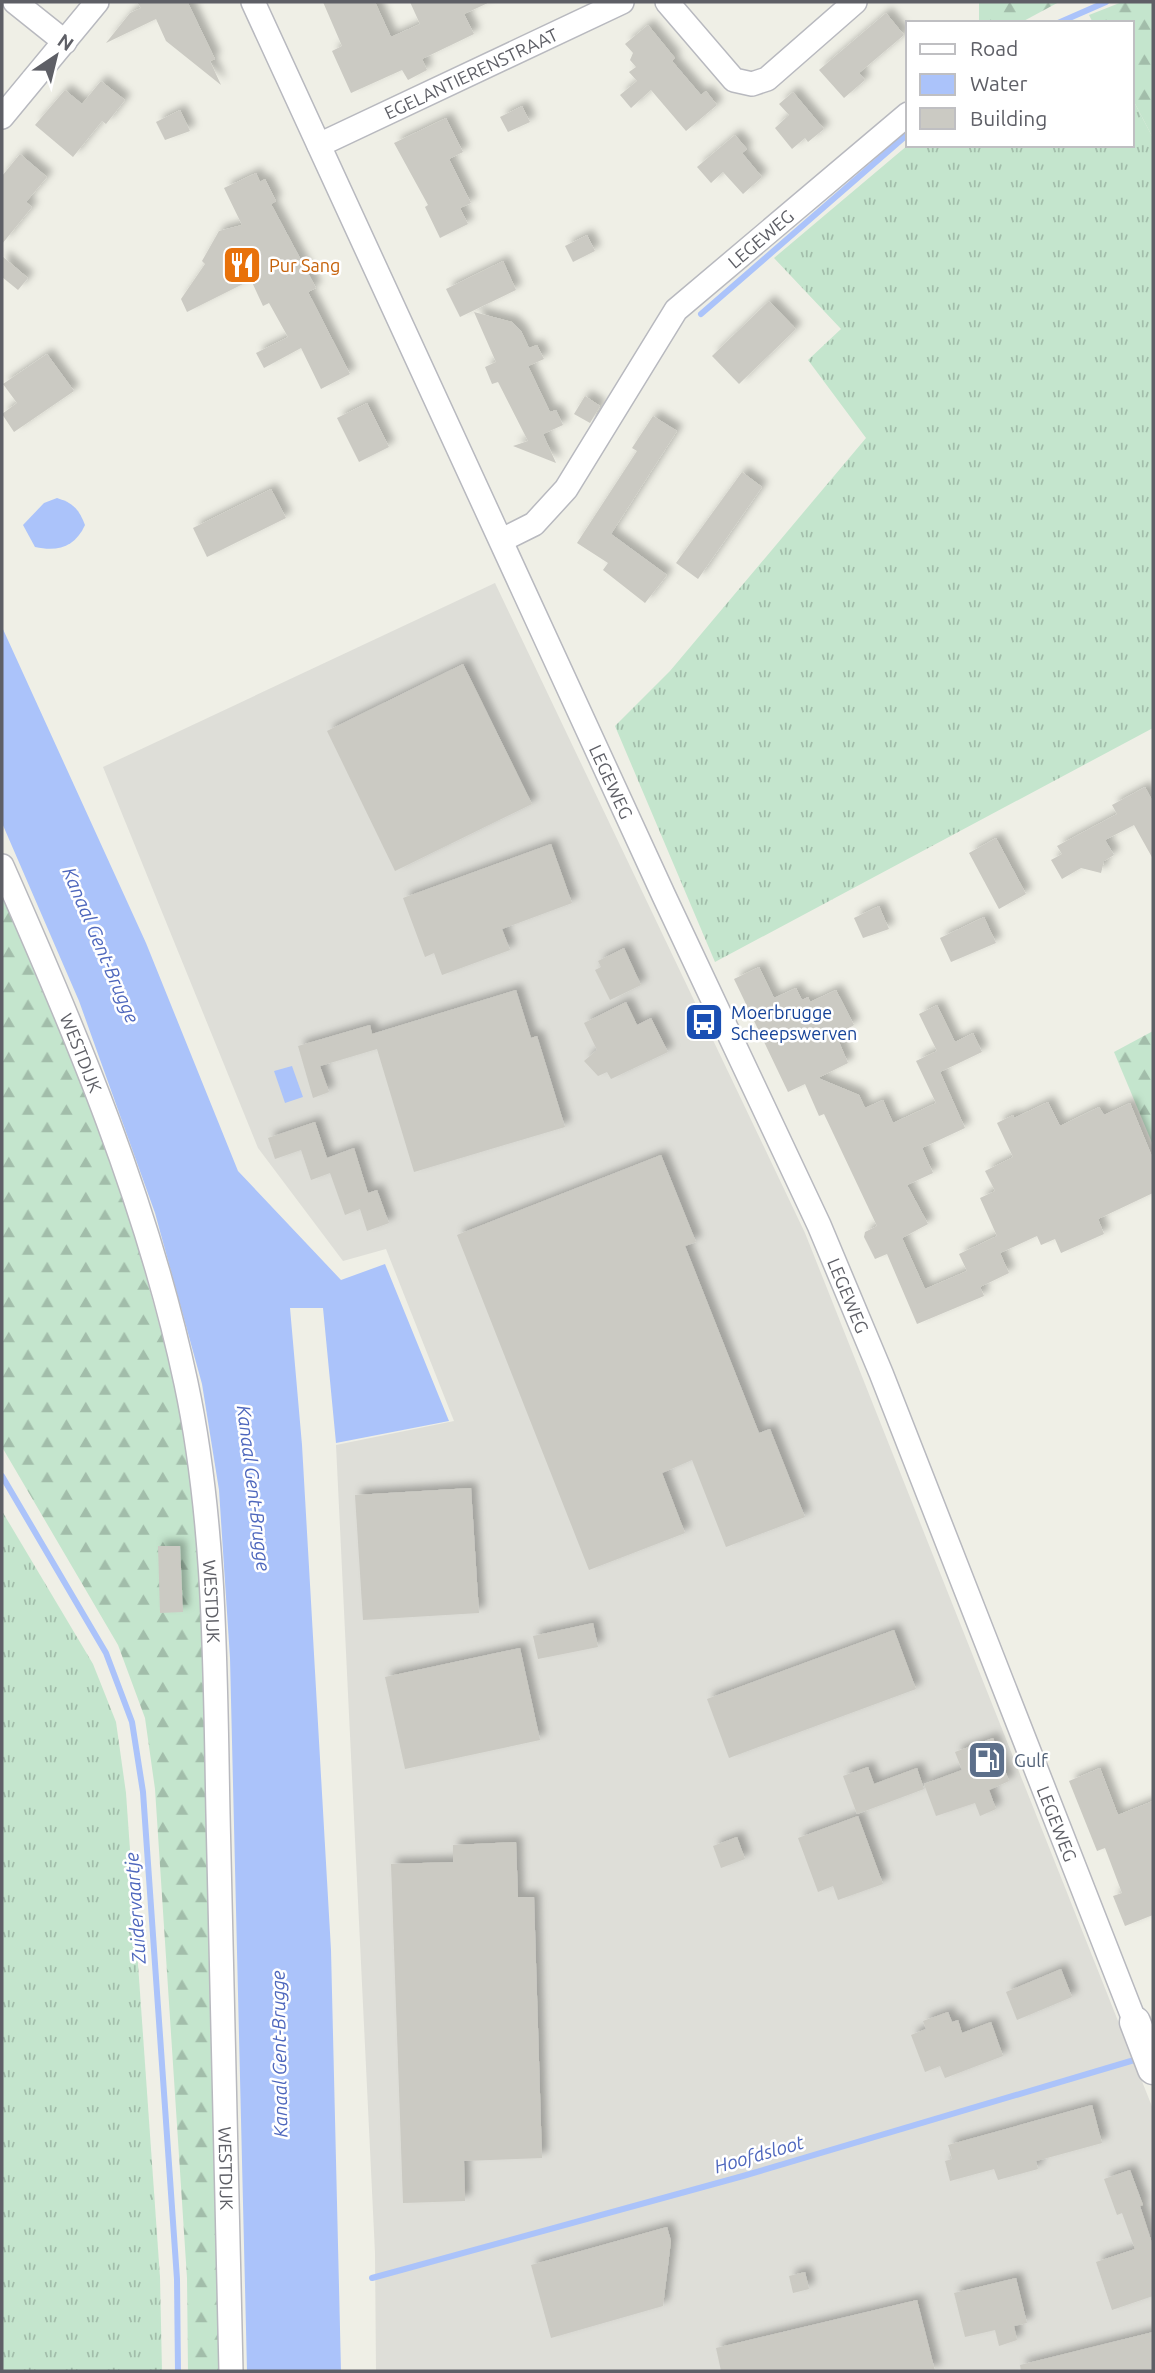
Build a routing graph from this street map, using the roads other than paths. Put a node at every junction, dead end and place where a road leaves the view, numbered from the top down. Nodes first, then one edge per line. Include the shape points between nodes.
1 (15, 2) edge
2 (97, 2) edge
3 (253, 2) edge
4 (622, 2) edge
5 (667, 2) edge
6 (855, 2) edge
7 (65, 41) junction
8 (906, 116) edge
9 (2, 117) edge
10 (319, 145) junction
11 (502, 540) junction
12 (2, 866) edge
13 (1135, 2022) joint
14 (1153, 2069) edge
15 (231, 2371) edge

1 - 7 street
2 - 7 street
3 - 10 street, LEGEWEG
4 - 10 street, EGELANTIERENSTRAAT
5 - 6 street via 734,80 752,84 767,79
7 - 9 street
8 - 11 street, LEGEWEG via 676,310 566,489 534,524
10 - 11 street, LEGEWEG
11 - 13 street, LEGEWEG via 819,1225
12 - 15 street, WESTDIJK via 64,1006 141,1216 187,1384 203,1487 214,1654
13 - 14 street, LEGEWEG

